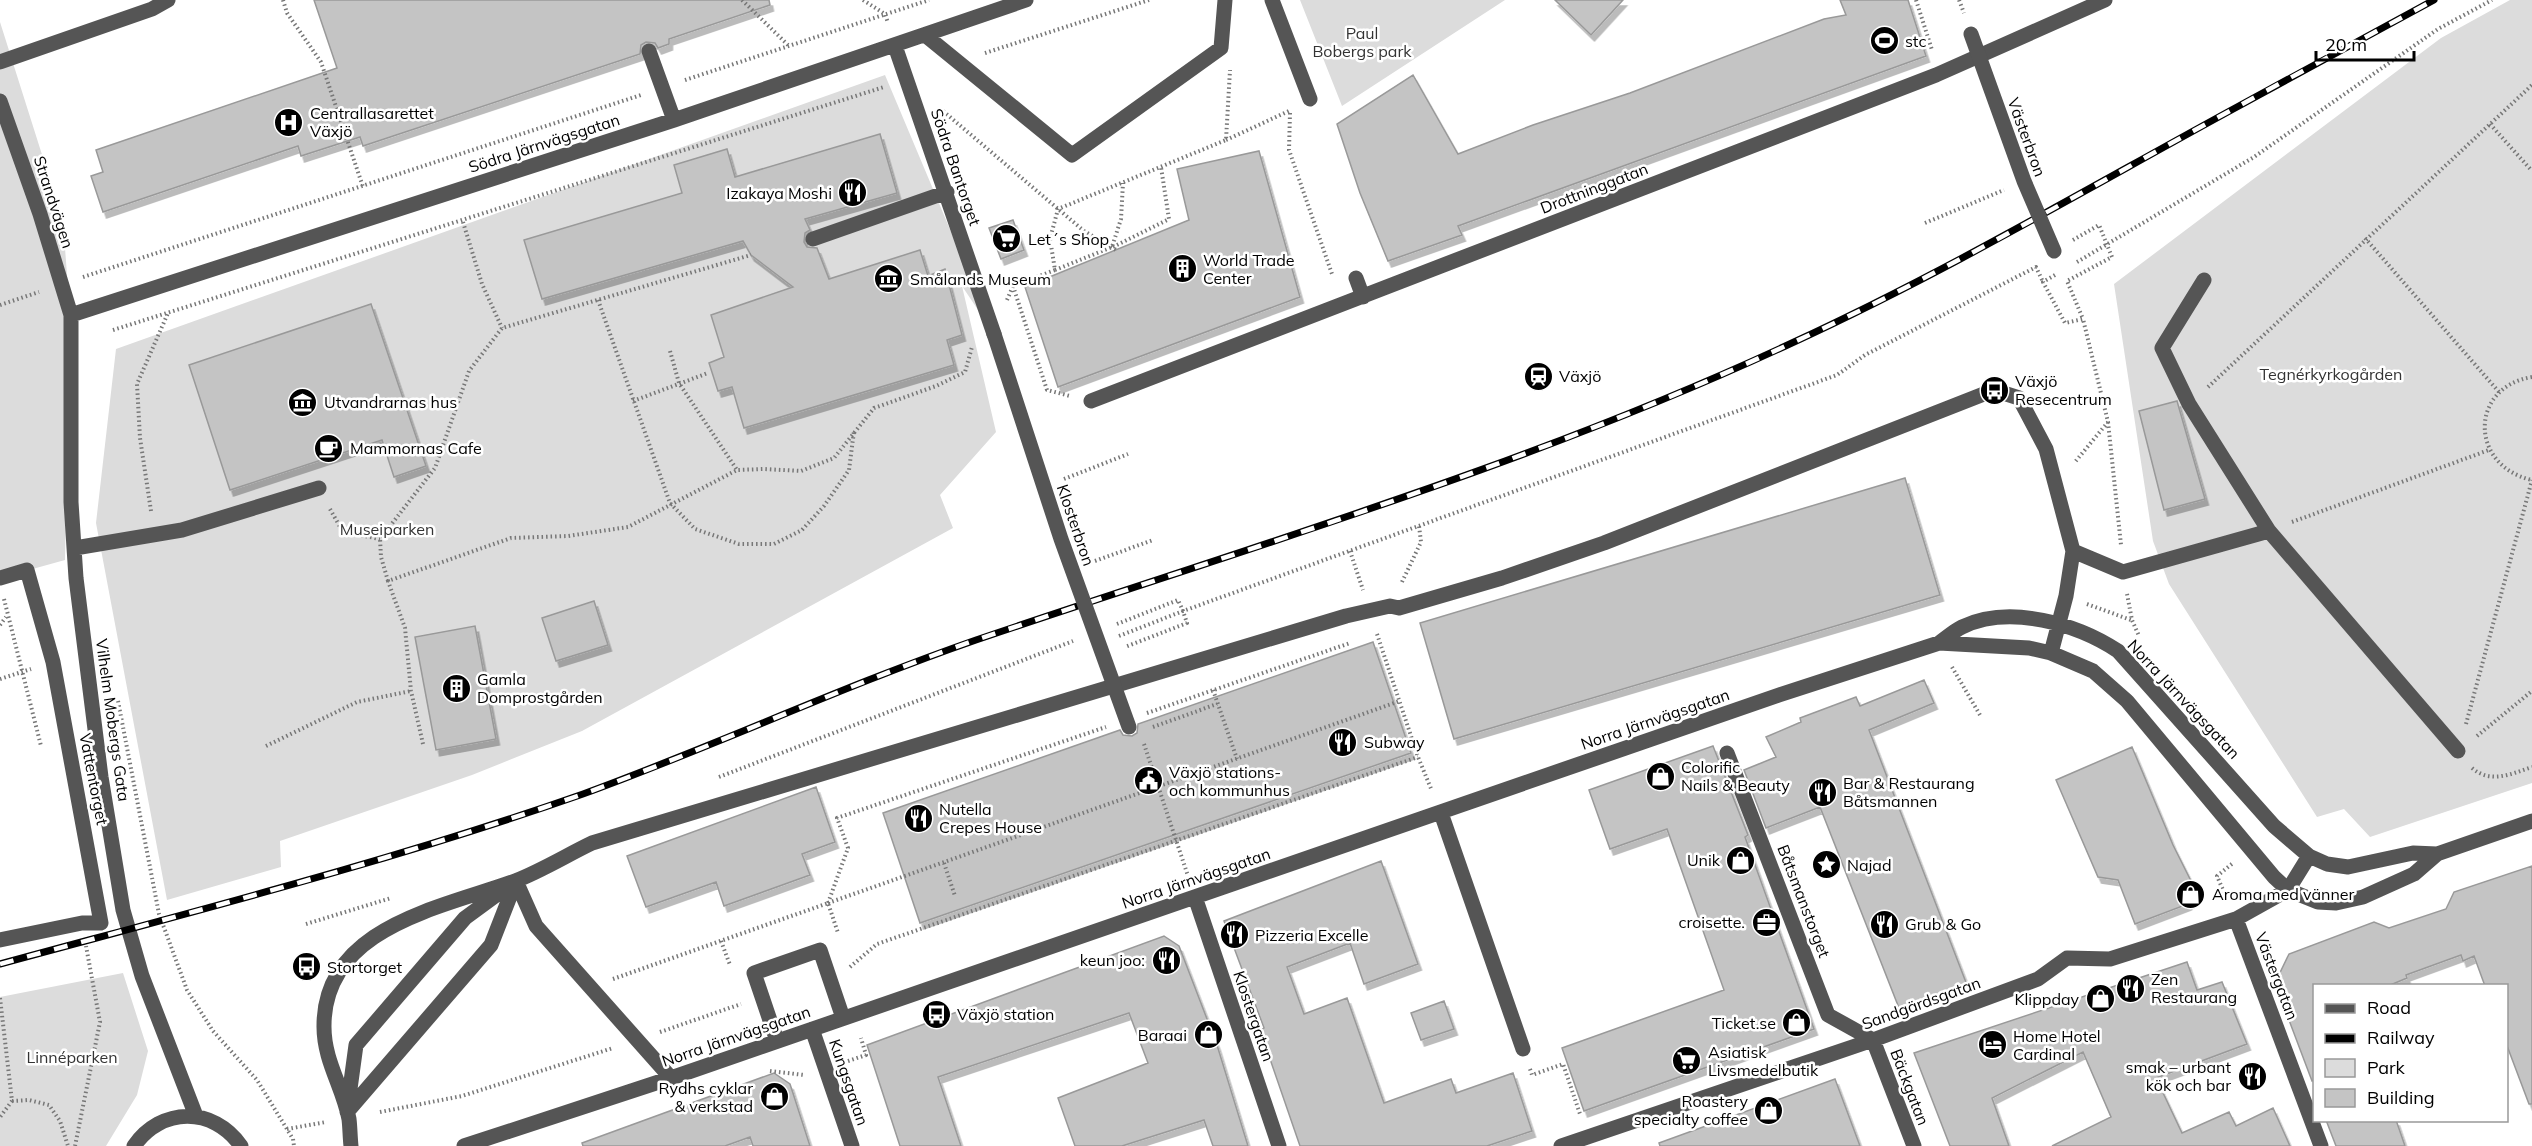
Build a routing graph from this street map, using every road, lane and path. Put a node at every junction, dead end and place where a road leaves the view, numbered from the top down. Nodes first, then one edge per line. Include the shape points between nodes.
1 (168, 0) edge
2 (283, 0) edge
3 (742, 0) edge
4 (863, 0) edge
5 (929, 0) edge
6 (1026, 0) edge
7 (1149, 0) edge
8 (1225, 0) edge
9 (1272, 0) edge
10 (1916, 0) edge
11 (2105, 0) edge
12 (2492, 0) edge
13 (885, 14) junction
14 (1971, 34) dead end
15 (925, 35) junction
16 (789, 46) junction
17 (895, 46) junction
18 (649, 51) dead end
19 (1933, 53) dead end
20 (1231, 58) dead end
21 (0, 62) edge
22 (957, 63) junction
23 (906, 79) junction
24 (2532, 85) edge
25 (663, 87) junction
26 (1310, 99) dead end
27 (0, 100) edge
28 (1286, 103) dead end
29 (942, 110) dead end
30 (1290, 113) junction
31 (674, 120) junction
32 (2490, 124) junction
33 (1226, 140) junction
34 (1161, 167) junction
35 (2532, 171) edge
36 (2024, 181) junction
37 (1123, 183) junction
38 (363, 187) junction
39 (947, 192) junction
40 (1058, 209) junction
41 (463, 221) junction
42 (1925, 223) dead end
43 (2365, 238) junction
44 (813, 239) dead end
45 (1112, 247) junction
46 (1118, 251) dead end
47 (2054, 251) joint
48 (751, 255) dead end
49 (2073, 264) dead end
50 (1055, 270) junction
51 (2063, 270) dead end
52 (88, 276) dead end
53 (1356, 278) dead end
54 (2204, 280) dead end
55 (2043, 282) junction
56 (1335, 285) dead end
57 (1013, 286) junction
58 (1363, 297) junction
59 (598, 300) junction
60 (168, 312) junction
61 (71, 315) junction
62 (2083, 319) junction
63 (502, 328) junction
64 (105, 332) dead end
65 (994, 334) junction
66 (670, 351) dead end
67 (708, 374) dead end
68 (2532, 377) edge
69 (679, 383) junction
70 (1047, 390) dead end
71 (2499, 392) junction
72 (633, 401) junction
73 (1091, 401) dead end
74 (2189, 404) junction
75 (2108, 422) junction
76 (854, 430) junction
77 (2489, 450) junction
78 (1128, 454) dead end
79 (737, 470) junction
80 (2532, 480) edge
81 (2055, 486) junction
82 (1044, 487) junction
83 (319, 488) joint
84 (670, 503) junction
85 (2269, 531) junction
86 (155, 537) junction
87 (380, 539) junction
88 (1153, 540) dead end
89 (75, 548) junction
90 (2073, 551) junction
91 (1072, 570) junction
92 (2123, 572) junction
93 (0, 578) edge
94 (388, 581) junction
95 (2066, 596) junction
96 (1175, 614) dead end
97 (7, 616) junction
98 (2059, 624) junction
99 (0, 625) edge
100 (1106, 628) dead end
101 (1366, 637) dead end
102 (1075, 640) dead end
103 (1355, 641) dead end
104 (1939, 643) junction
105 (1099, 644) junction
106 (2051, 652) junction
107 (1959, 662) dead end
108 (1950, 665) junction
109 (1943, 666) dead end
110 (0, 679) edge
111 (1212, 690) junction
112 (411, 691) junction
113 (2532, 691) edge
114 (118, 697) dead end
115 (1400, 701) junction
116 (1217, 704) junction
117 (1146, 713) dead end
118 (1980, 715) dead end
119 (1113, 724) dead end
120 (1129, 727) dead end
121 (1151, 728) dead end
122 (1143, 743) dead end
123 (423, 744) dead end
124 (266, 746) dead end
125 (2458, 751) junction
126 (1727, 753) dead end
127 (1418, 757) junction
128 (1236, 759) junction
129 (2532, 767) edge
130 (713, 779) dead end
131 (1158, 787) junction
132 (1441, 813) junction
133 (2532, 821) edge
134 (1176, 840) junction
135 (2437, 855) junction
136 (2309, 856) junction
137 (944, 863) junction
138 (516, 881) junction
139 (2288, 890) junction
140 (955, 896) dead end
141 (393, 897) dead end
142 (1195, 897) junction
143 (2236, 919) junction
144 (306, 924) dead end
145 (0, 940) edge
146 (828, 975) junction
147 (762, 997) junction
148 (0, 998) edge
149 (843, 1018) junction
150 (1, 1024) edge
151 (812, 1029) junction
152 (866, 1036) dead end
153 (637, 1040) junction
154 (1873, 1040) junction
155 (777, 1041) junction
156 (1523, 1049) joint
157 (826, 1069) junction
158 (767, 1071) dead end
159 (672, 1078) junction
160 (12, 1101) junction
161 (348, 1115) junction
162 (196, 1116) junction
163 (0, 1117) edge
164 (287, 1129) junction
165 (1588, 1137) junction
166 (68, 1146) edge
167 (134, 1146) edge
168 (241, 1146) edge
169 (294, 1146) edge
170 (351, 1146) edge
171 (464, 1146) edge
172 (852, 1146) edge
173 (1279, 1146) edge
174 (1561, 1146) edge
175 (1914, 1146) edge
176 (2321, 1146) edge

1 - 21 street
2 - 38 path via 287,13 321,62
3 - 16 path
4 - 13 path
5 - 13 path
6 - 15 street, Södra Järnvägsgatan
7 - 22 path
8 - 22 street via 1221,48 1072,155
9 - 26 street
10 - 19 path
11 - 58 street, Drottninggatan via 1936,75
12 - 49 path via 2438,29 2254,157
13 - 16 path
13 - 17 path
14 - 36 street, Västerbron, bridge
15 - 17 street, Södra Järnvägsgatan
15 - 22 street
16 - 25 path
17 - 23 street, Södra Bantorget
17 - 31 street, Södra Järnvägsgatan
18 - 25 street
20 - 33 path
23 - 39 street, Södra Bantorget
23 - 41 path
24 - 32 path
25 - 31 street
25 - 38 path
27 - 61 street, Strandvägen
28 - 30 path
29 - 40 path
30 - 33 path
30 - 56 path via 1289,150
31 - 61 street, Södra Järnvägsgatan
32 - 35 path
32 - 43 path
33 - 34 path
34 - 37 path
34 - 45 path via 1169,219
36 - 42 path
36 - 47 street, Västerbron, bridge
37 - 40 path
37 - 45 path via 1121,219
38 - 52 path
39 - 44 street
39 - 65 street, Södra Bantorget
40 - 45 path via 1084,231
40 - 50 path via 1050,239
41 - 60 path
41 - 63 path via 482,284
43 - 71 path
43 - 74 path
45 - 46 path
45 - 50 path
47 - 62 path via 2099,225 2112,257 2067,281
48 - 59 path
50 - 57 path
51 - 55 path
53 - 58 street
54 - 74 street via 2162,348
55 - 62 path via 2065,323
55 - 100 path via 2036,267 1865,355 1837,375 1183,611 1178,600
57 - 65 path
57 - 70 path
58 - 73 street, Drottninggatan
59 - 63 path
59 - 72 path
60 - 64 path
60 - 86 path via 137,384 140,438
61 - 89 street, Vilhelm Mobergs Gata via 71,502
62 - 75 path
63 - 87 path via 469,371 435,468
65 - 76 path via 972,347 965,372 874,408
65 - 82 street, Klosterbron, bridge
66 - 69 path
67 - 69 path
68 - 71 path
69 - 72 path
69 - 79 path
71 - 77 path via 2485,423
72 - 84 path
74 - 85 street
75 - 81 path
75 - 92 path
76 - 79 path via 834,458 801,471
76 - 84 path via 849,470 824,506 802,530 774,544 739,544 695,529
77 - 80 path via 2510,473
77 - 85 path
78 - 82 path
79 - 84 path
80 - 125 path
81 - 90 street
81 - 138 street via 2046,449 2019,398 1994,390 1605,543 1502,578 1399,608 1390,606 1346,616 592,843
82 - 91 street, Klosterbron, bridge
83 - 86 street
83 - 87 path via 343,532
84 - 94 path via 628,526 568,536 511,538
85 - 92 street
85 - 125 street
86 - 89 street
87 - 94 path
88 - 91 path
89 - 162 street, Vilhelm Mobergs Gata via 101,777 123,909 142,976
90 - 92 street
90 - 95 street
91 - 105 street, Klosterbron, bridge
92 - 95 path via 2132,620
93 - 97 path
93 - 145 street, Vattentorget via 27,570 53,662 101,923 82,923
94 - 112 path via 405,627
95 - 98 street
96 - 105 path
97 - 99 path
97 - 110 path via 20,672
98 - 104 street, Norra Järnvägsgatan via 2028,619 1982,620 1961,627
98 - 106 street
98 - 136 street, Norra Järnvägsgatan via 2098,638 2118,651 2274,826
101 - 115 path via 1377,633
102 - 130 path
103 - 111 path
104 - 106 street, Norra Järnvägsgatan
104 - 132 street, Norra Järnvägsgatan
105 - 120 street, Klosterbron, bridge
106 - 139 street, Norra Järnvägsgatan via 2093,671 2127,701 2249,849
107 - 108 path
108 - 109 path
108 - 118 path
111 - 116 path
111 - 117 path
112 - 123 path
112 - 124 path via 357,702
113 - 125 path
114 - 164 path via 159,914 187,990 213,1031 257,1080
115 - 127 path
115 - 128 path
116 - 121 path
116 - 128 path
119 - 137 path via 837,818 848,848 828,903
122 - 131 path
125 - 129 path via 2483,776 2502,777
126 - 154 street, Båtsmanstorget via 1828,1015
127 - 132 path
127 - 134 path
128 - 131 path
131 - 134 path
131 - 137 path
132 - 142 street, Norra Järnvägsgatan
132 - 156 street
133 - 135 street
134 - 142 path
134 - 146 path via 877,944 849,968
135 - 136 street via 2413,853 2348,867
135 - 139 street via 2414,874 2363,897 2318,902
136 - 139 street, Sandgärdsgatan
137 - 140 path
138 - 153 street via 536,926
138 - 161 street via 491,945
138 - 161 street via 465,918 356,1045
138 - 161 street via 459,897 387,927 348,958 326,996 324,1028 328,1064
139 - 143 street, Sandgärdsgatan
141 - 144 path
142 - 149 street, Norra Järnvägsgatan
142 - 173 street, Klostergatan
143 - 154 street, Sandgärdsgatan via 2110,959 2067,958 2038,979
143 - 176 street, Västergatan
146 - 147 street via 820,950 754,973
146 - 149 street
147 - 153 path
147 - 155 street
148 - 150 path
149 - 151 street, Norra Järnvägsgatan
150 - 160 path
151 - 155 street, Norra Järnvägsgatan
151 - 157 street, Kungsgatan
152 - 157 path via 861,1038 866,1055
153 - 159 street
153 - 161 path via 462,1096
154 - 165 street, Sandgärdsgatan
154 - 175 street, Bäckgatan
155 - 159 street, Norra Järnvägsgatan
156 - 165 path via 1532,1075 1563,1064
157 - 158 path via 808,1076
157 - 172 street, Kungsgatan
159 - 171 street, Norra Järnvägsgatan
160 - 163 path
160 - 166 path via 49,1105 60,1120
161 - 164 path
161 - 170 street
162 - 167 street via 163,1120 147,1130
162 - 168 street via 219,1124
164 - 169 path
165 - 174 street, Sandgärdsgatan

